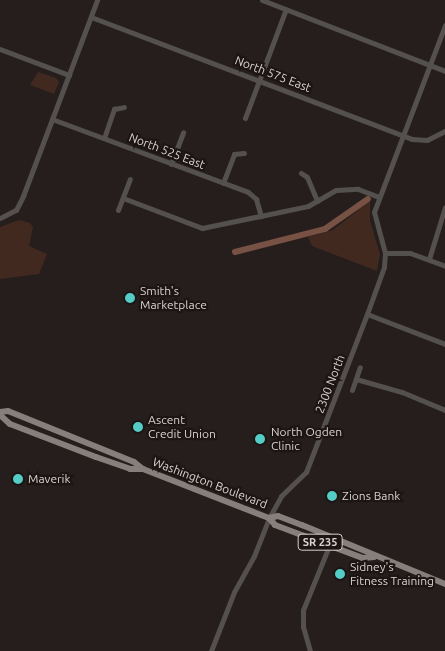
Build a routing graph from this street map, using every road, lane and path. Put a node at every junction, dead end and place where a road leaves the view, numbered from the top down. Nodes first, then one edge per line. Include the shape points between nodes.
1 (98, 0) edge
2 (262, 0) edge
3 (286, 9) junction
4 (92, 17) junction
5 (445, 24) edge
6 (0, 49) edge
7 (429, 65) junction
8 (445, 71) edge
9 (69, 76) junction
10 (260, 79) junction
11 (124, 107) dead end
12 (245, 118) dead end
13 (52, 119) junction
14 (445, 131) edge
15 (183, 132) dead end
16 (402, 136) junction
17 (104, 138) junction
18 (244, 153) dead end
19 (172, 164) junction
20 (301, 173) dead end
21 (130, 179) dead end
22 (223, 183) junction
23 (379, 197) junction
24 (122, 198) junction
25 (317, 201) junction
26 (445, 207) edge
27 (118, 210) dead end
28 (261, 216) junction
29 (0, 218) edge
30 (385, 252) junction
31 (428, 259) junction
32 (445, 266) edge
33 (367, 314) junction
34 (445, 344) edge
35 (360, 367) dead end
36 (356, 379) junction
37 (352, 390) dead end
38 (445, 410) edge
39 (0, 413) edge
40 (143, 469) junction
41 (269, 518) junction
42 (329, 546) junction
43 (374, 557) junction
44 (445, 584) edge
45 (211, 651) edge
46 (310, 651) edge

1 - 4 street
2 - 3 street
3 - 7 street
3 - 10 street
4 - 9 street
4 - 10 street, North 575 East
5 - 7 street, 2300 North
6 - 9 street
7 - 8 street
7 - 16 street, 2300 North
9 - 13 street
10 - 12 street
10 - 16 street, North 575 East
11 - 17 street via 114,109
13 - 17 street, North 525 East
13 - 29 street via 16,210
14 - 16 street, North 575 East via 420,141
15 - 19 street
16 - 23 street, 2300 North
17 - 19 street, North 525 East
18 - 22 street via 234,154
19 - 22 street, North 525 East
20 - 25 street via 307,178
21 - 24 street
22 - 28 street, North 525 East via 248,192 256,200
23 - 25 street via 346,188
23 - 30 street, 2300 North via 374,212
24 - 27 street
24 - 28 street via 199,227
25 - 28 street
26 - 31 street
30 - 31 street via 410,253
30 - 33 street, 2300 North via 384,267
31 - 32 street
33 - 34 street
33 - 41 street, 2300 North via 306,472 281,496
35 - 36 street
36 - 37 street
36 - 38 street via 402,392
39 - 40 main road, Washington Boulevard / SR 235 via 8,411
39 - 40 main road, Washington Boulevard / SR 235 via 4,421 130,469
40 - 41 main road, Washington Boulevard / SR 235
41 - 42 main road, Washington Boulevard / SR 235 via 275,525
41 - 43 main road, Washington Boulevard / SR 235 via 286,519 366,550
41 - 45 street, 2300 North via 254,556 234,592
42 - 43 main road, Washington Boulevard / SR 235 via 363,558
42 - 46 street via 303,610 302,627
43 - 44 main road, Washington Boulevard / SR 235

